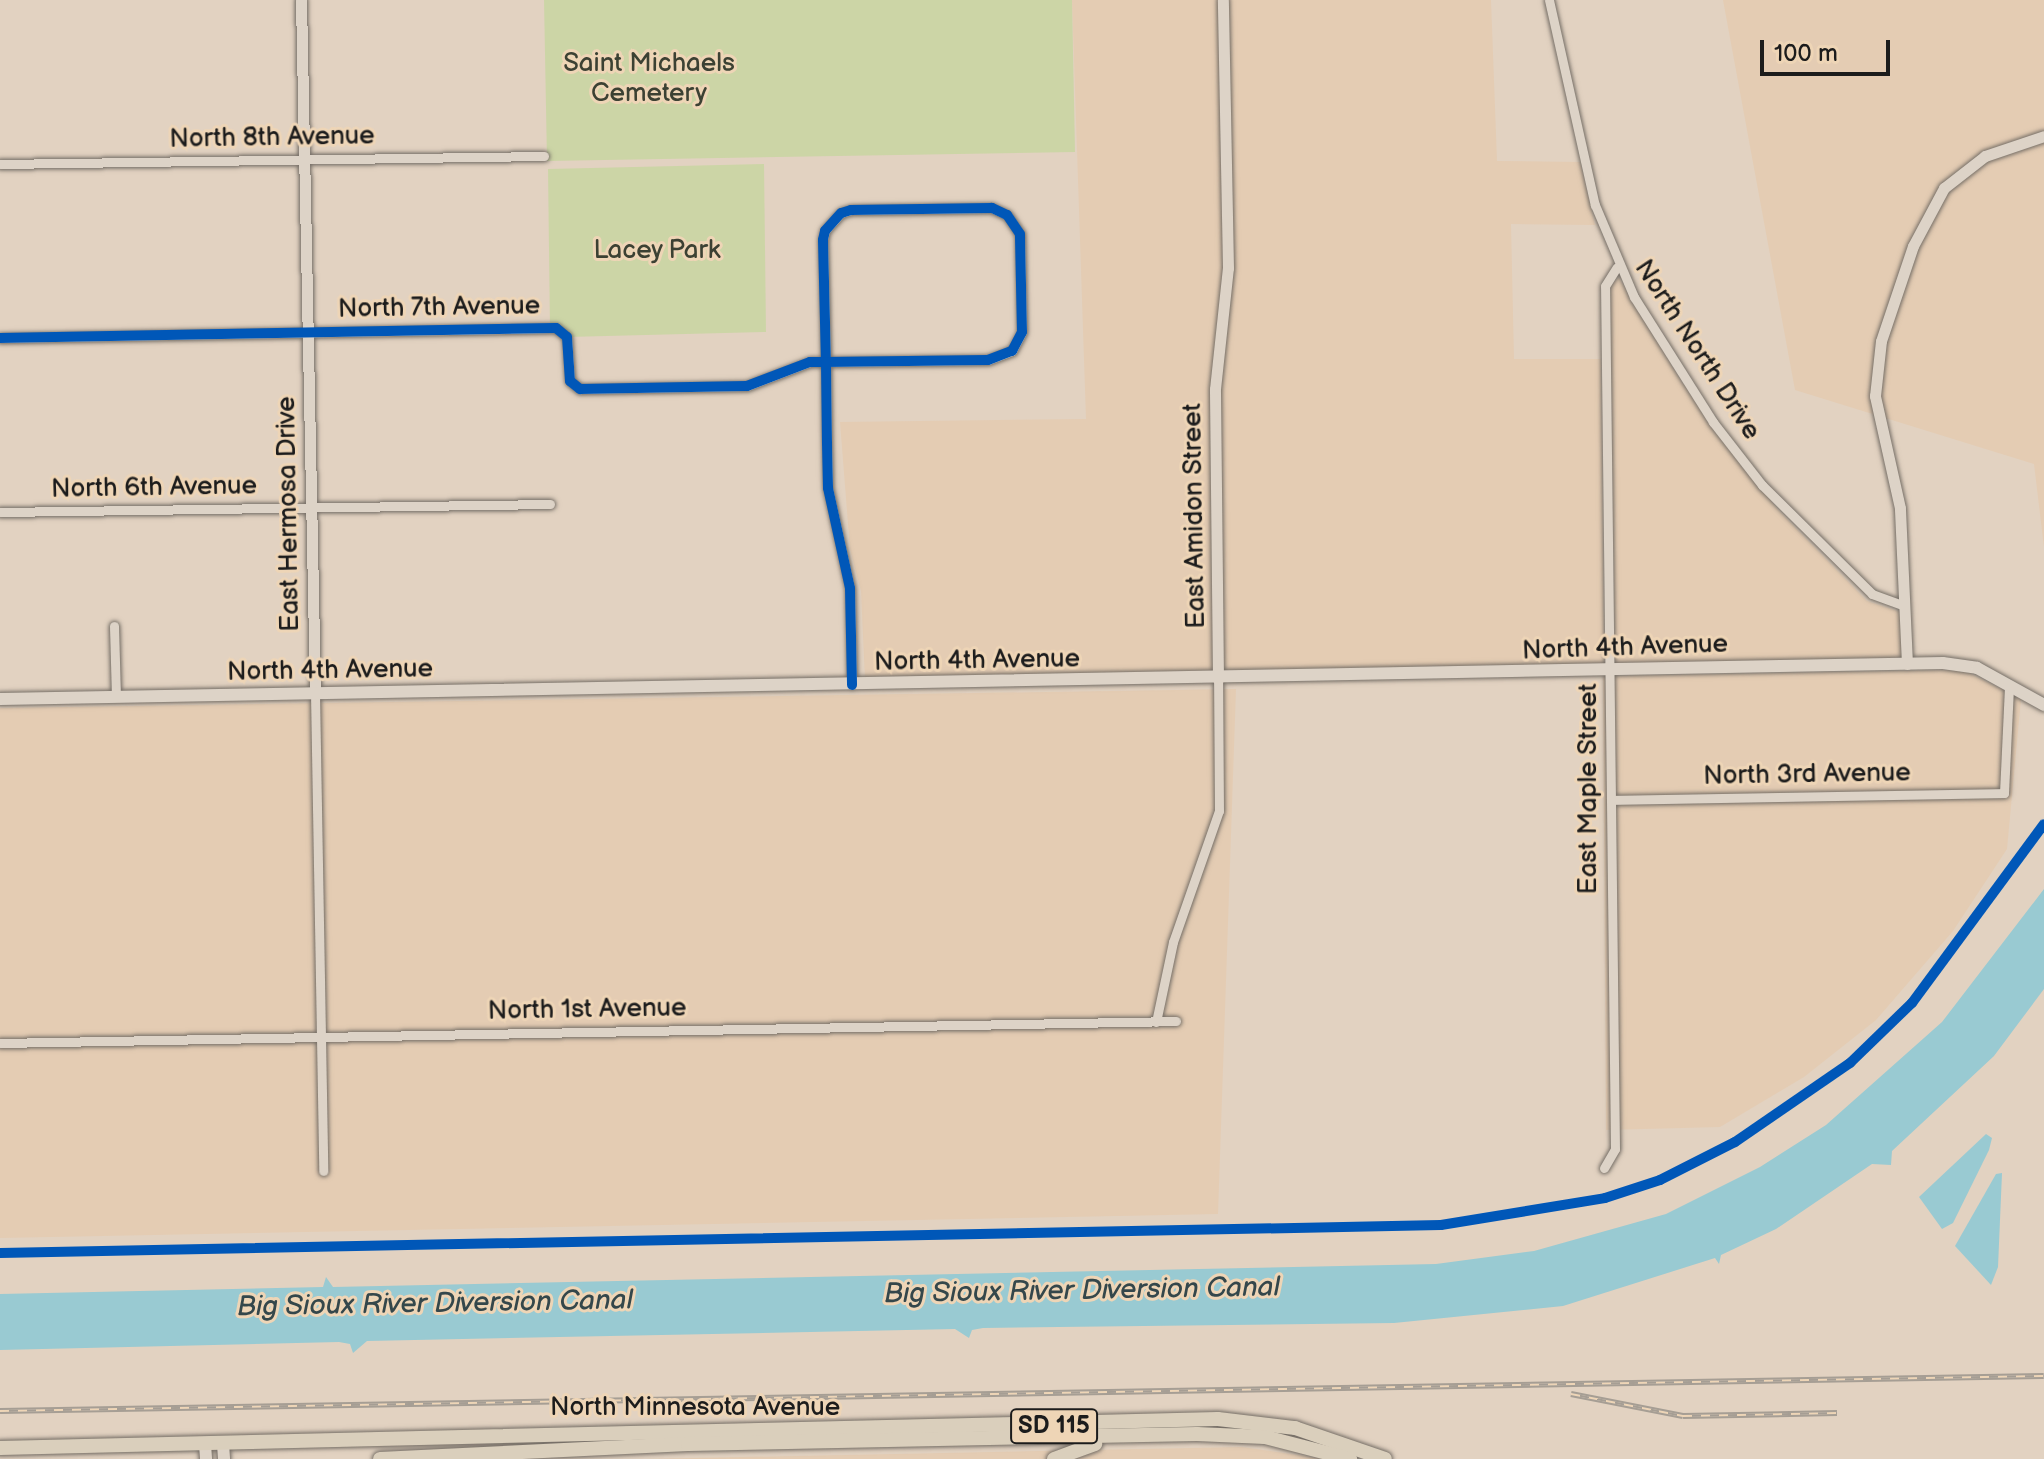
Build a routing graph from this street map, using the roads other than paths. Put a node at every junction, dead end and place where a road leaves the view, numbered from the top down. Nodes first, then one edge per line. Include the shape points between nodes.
1 (301, 0) edge
2 (1223, 0) edge
3 (1549, 0) edge
4 (2044, 136) edge
5 (544, 156) dead end
6 (304, 159) junction
7 (0, 164) edge
8 (1617, 267) junction
9 (308, 332) junction
10 (0, 338) edge
11 (826, 362) junction
12 (550, 504) dead end
13 (311, 508) junction
14 (0, 512) edge
15 (1905, 606) junction
16 (114, 626) dead end
17 (1907, 664) junction
18 (1610, 670) junction
19 (1218, 679) junction
20 (852, 685) junction
21 (2009, 685) junction
22 (315, 693) junction
23 (116, 697) junction
24 (0, 699) edge
25 (2044, 705) edge
26 (1611, 800) junction
27 (1176, 1021) dead end
28 (1156, 1022) junction
29 (320, 1037) junction
30 (0, 1043) edge
31 (1604, 1168) dead end
32 (323, 1171) dead end
33 (1148, 1435) junction
34 (941, 1436) junction
35 (0, 1448) edge
36 (224, 1451) edge
37 (206, 1452) edge
38 (380, 1459) edge
39 (941, 1459) edge
40 (1054, 1459) edge
41 (1350, 1459) edge
42 (1385, 1459) edge

1 - 6 street, East Hermosa Drive
2 - 19 street, East Amidon Street via 1228,268 1215,404
3 - 8 street, North North Drive via 1595,205
4 - 15 street via 1985,156 1944,188 1913,246 1881,341 1875,396 1900,508
5 - 6 street, North 8th Avenue
6 - 7 street, North 8th Avenue
6 - 9 street, East Hermosa Drive
8 - 15 street, North North Drive via 1713,422 1762,485 1872,594
8 - 18 street, East Maple Street via 1605,286
9 - 10 street, North 7th Avenue
9 - 11 street, North 7th Avenue via 556,328 567,337 569,376 580,389 747,386 798,365
9 - 13 street, East Hermosa Drive
11 - 11 street via 998,359 1012,351 1022,332 1020,234 1007,215 992,208 851,210 829,224 823,240
11 - 20 street via 828,488 850,588
12 - 13 street, North 6th Avenue
13 - 14 street, North 6th Avenue
13 - 22 street, East Hermosa Drive
15 - 17 street
16 - 23 street
17 - 18 main road, North 4th Avenue
17 - 21 main road via 1967,665
18 - 19 main road, North 4th Avenue
18 - 26 street, East Maple Street
19 - 20 main road, North 4th Avenue
19 - 28 street, East Amidon Street via 1219,811 1173,942
20 - 22 main road, North 4th Avenue
21 - 25 main road
21 - 26 street, North 3rd Avenue via 2004,793
22 - 23 main road, North 4th Avenue
22 - 29 street, East Hermosa Drive
23 - 24 main road, North 4th Avenue
26 - 31 street, East Maple Street via 1615,1149
27 - 28 street, North 1st Avenue
28 - 29 street, North 1st Avenue
29 - 30 street, North 1st Avenue
29 - 32 street, East Hermosa Drive
33 - 34 main road, North Minnesota Avenue / SD 115
33 - 40 main road via 1096,1444
33 - 41 main road, North Minnesota Avenue / SD 115 via 1265,1437
34 - 36 main road, North Minnesota Avenue / SD 115 via 597,1431
34 - 38 main road, North Minnesota Avenue / SD 115
34 - 39 main road
34 - 42 main road, North Minnesota Avenue / SD 115 via 1238,1420 1313,1432
35 - 37 main road, North Minnesota Avenue / SD 115
36 - 37 main road, North Minnesota Avenue / SD 115

